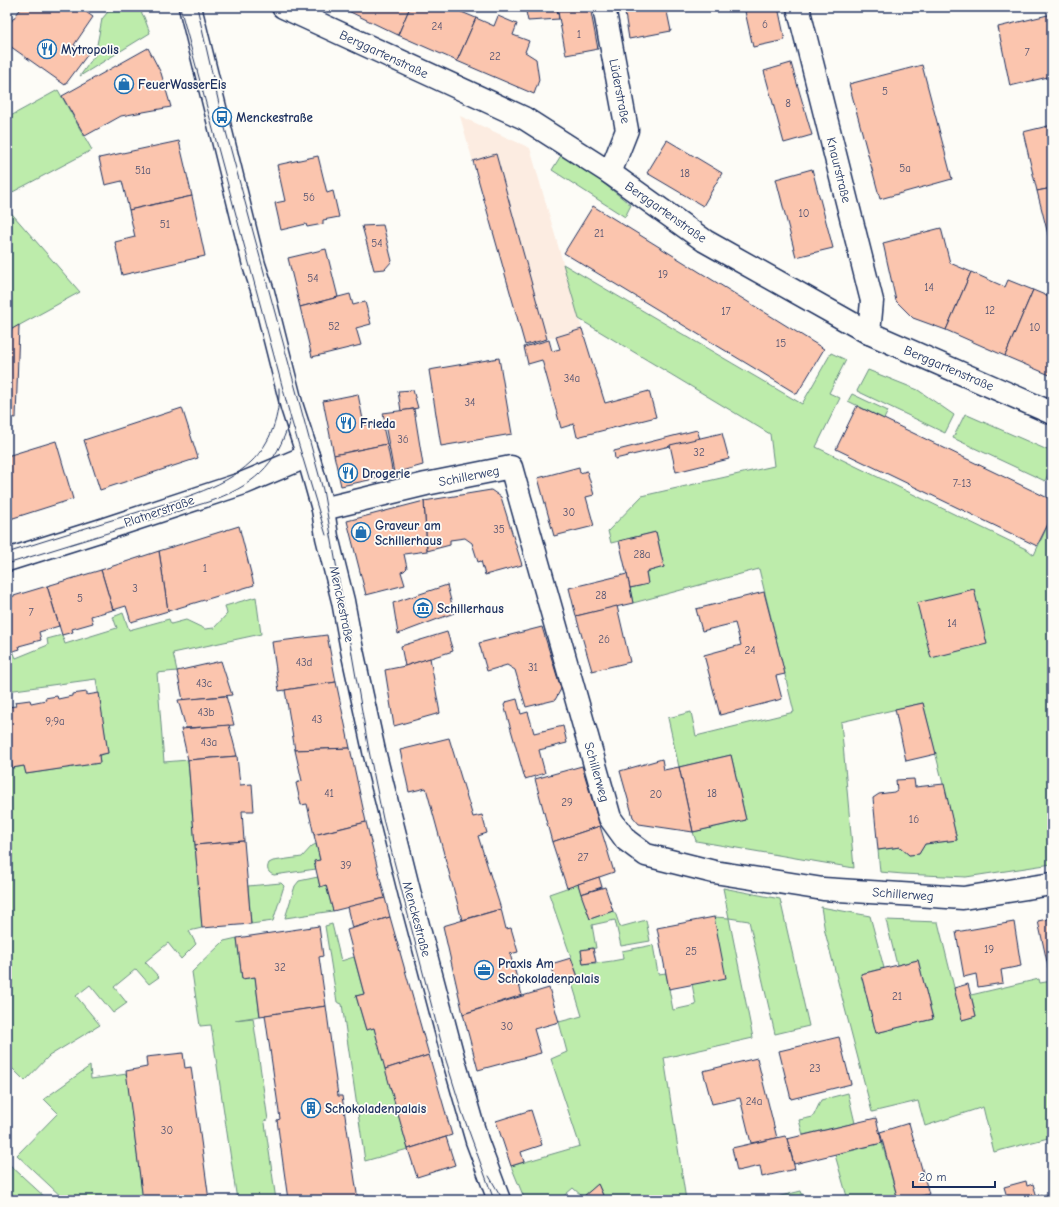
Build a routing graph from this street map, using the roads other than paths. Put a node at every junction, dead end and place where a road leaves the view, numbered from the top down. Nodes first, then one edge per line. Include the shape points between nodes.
1 (190, 7) edge
2 (283, 7) edge
3 (604, 7) edge
4 (798, 7) edge
5 (610, 173) junction
6 (869, 333) junction
7 (1052, 413) edge
8 (308, 456) junction
9 (322, 509) junction
10 (7, 560) edge
11 (1052, 884) edge
12 (499, 1200) edge

1 - 8 street, Menckestraße via 253,258 292,406
2 - 5 street, Berggartenstraße via 524,118
3 - 5 street, Lüderstraße via 627,130
4 - 6 street, Knaurstraße via 872,301
5 - 6 street, Berggartenstraße via 705,241
6 - 7 street, Berggartenstraße
8 - 9 street, Menckestraße
8 - 10 street, Platnerstraße via 237,485
9 - 11 street, Schillerweg via 426,484 511,468 610,818 626,840 646,855 714,872 823,889 962,898
9 - 12 street, Menckestraße via 355,666 411,899 477,1141

